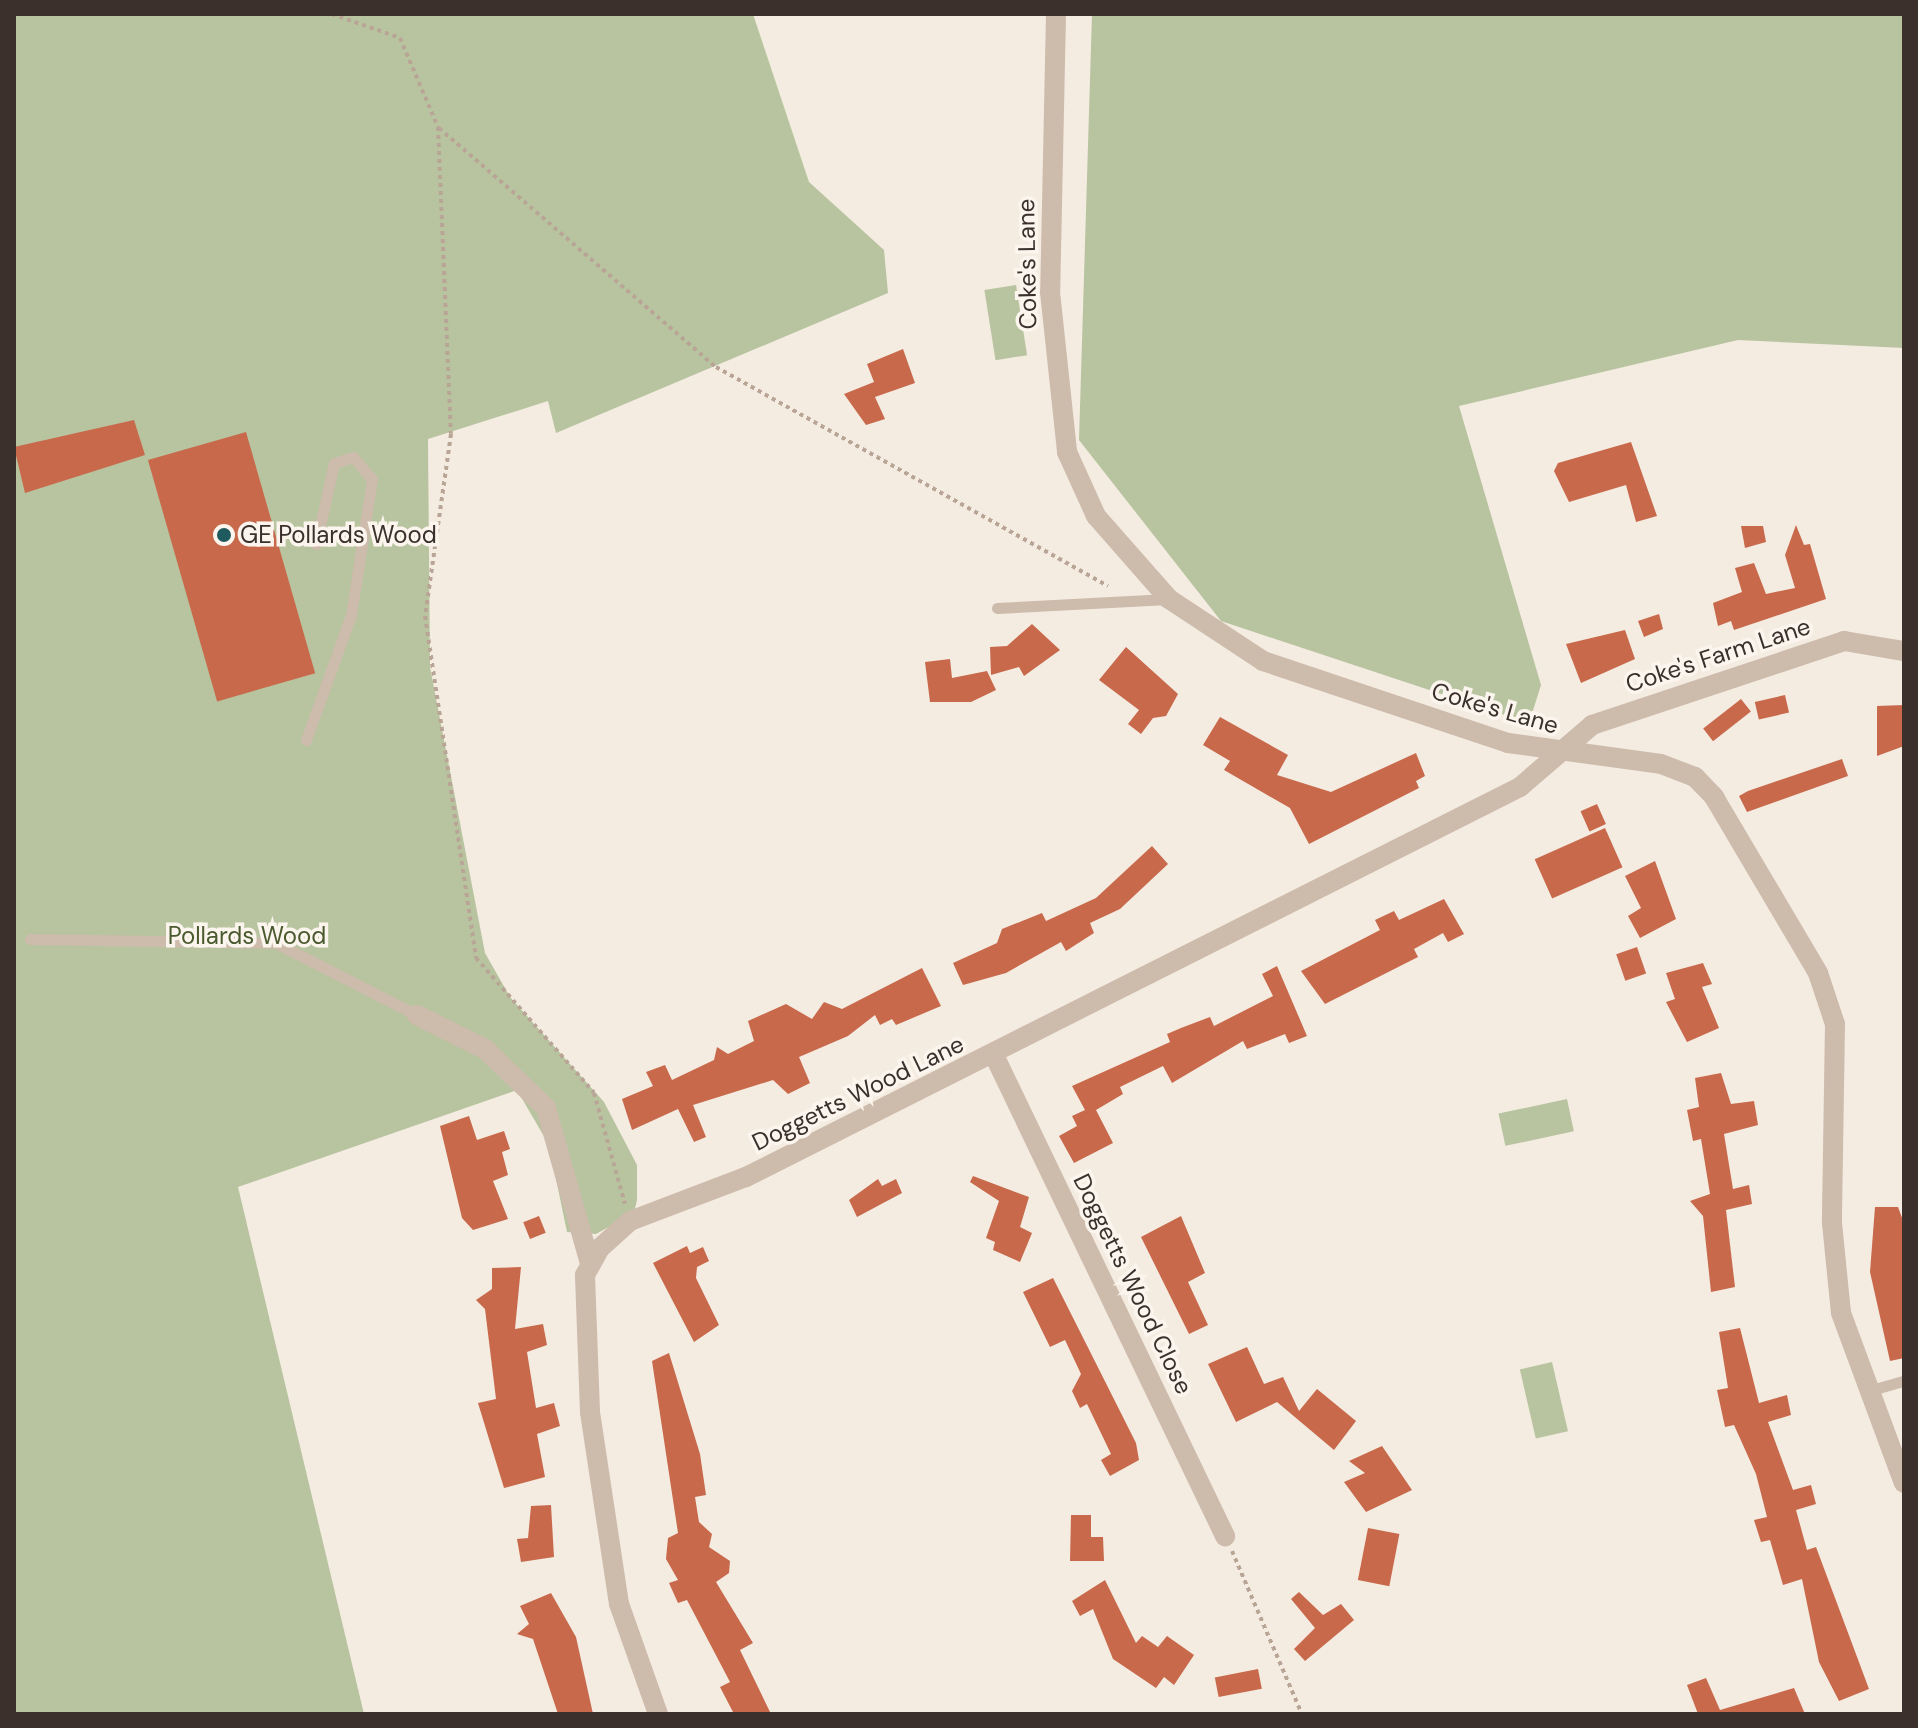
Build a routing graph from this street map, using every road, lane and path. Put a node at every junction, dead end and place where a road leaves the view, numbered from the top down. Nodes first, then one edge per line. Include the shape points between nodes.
1 (332, 14) edge
2 (1056, 14) edge
3 (438, 127) junction
4 (316, 544) dead end
5 (1169, 599) junction
6 (1135, 601) junction
7 (997, 608) dead end
8 (1904, 651) edge
9 (306, 740) dead end
10 (1561, 755) junction
11 (30, 939) dead end
12 (417, 1015) joint
13 (994, 1055) junction
14 (630, 1221) junction
15 (589, 1260) junction
16 (1904, 1381) edge
17 (1867, 1391) junction
18 (1902, 1471) edge
19 (1225, 1536) joint
20 (658, 1714) edge
21 (1302, 1714) edge

1 - 3 path via 400,38
2 - 5 street, Coke's Lane via 1050,292 1067,452 1096,516
3 - 6 path via 716,367
3 - 14 path via 451,434 425,616 476,958 594,1093
4 - 9 lane via 334,463 353,457 372,479 351,615
5 - 6 lane
5 - 10 street, Coke's Lane via 1263,661
6 - 7 lane
8 - 10 street, Coke's Farm Lane via 1844,641 1592,725
10 - 13 street, Doggetts Wood Lane via 1520,787
10 - 17 street, Coke's Lane via 1661,764 1695,777 1714,797 1818,973 1835,1024 1832,1223 1841,1313
11 - 12 lane via 276,943
12 - 15 street via 485,1049 546,1108
13 - 14 street, Doggetts Wood Lane via 746,1177
13 - 19 street, Doggetts Wood Close
14 - 15 street, Doggetts Wood Lane
15 - 20 street via 592,1427 619,1604
16 - 17 lane
17 - 18 street, Coke's Lane
19 - 21 path

